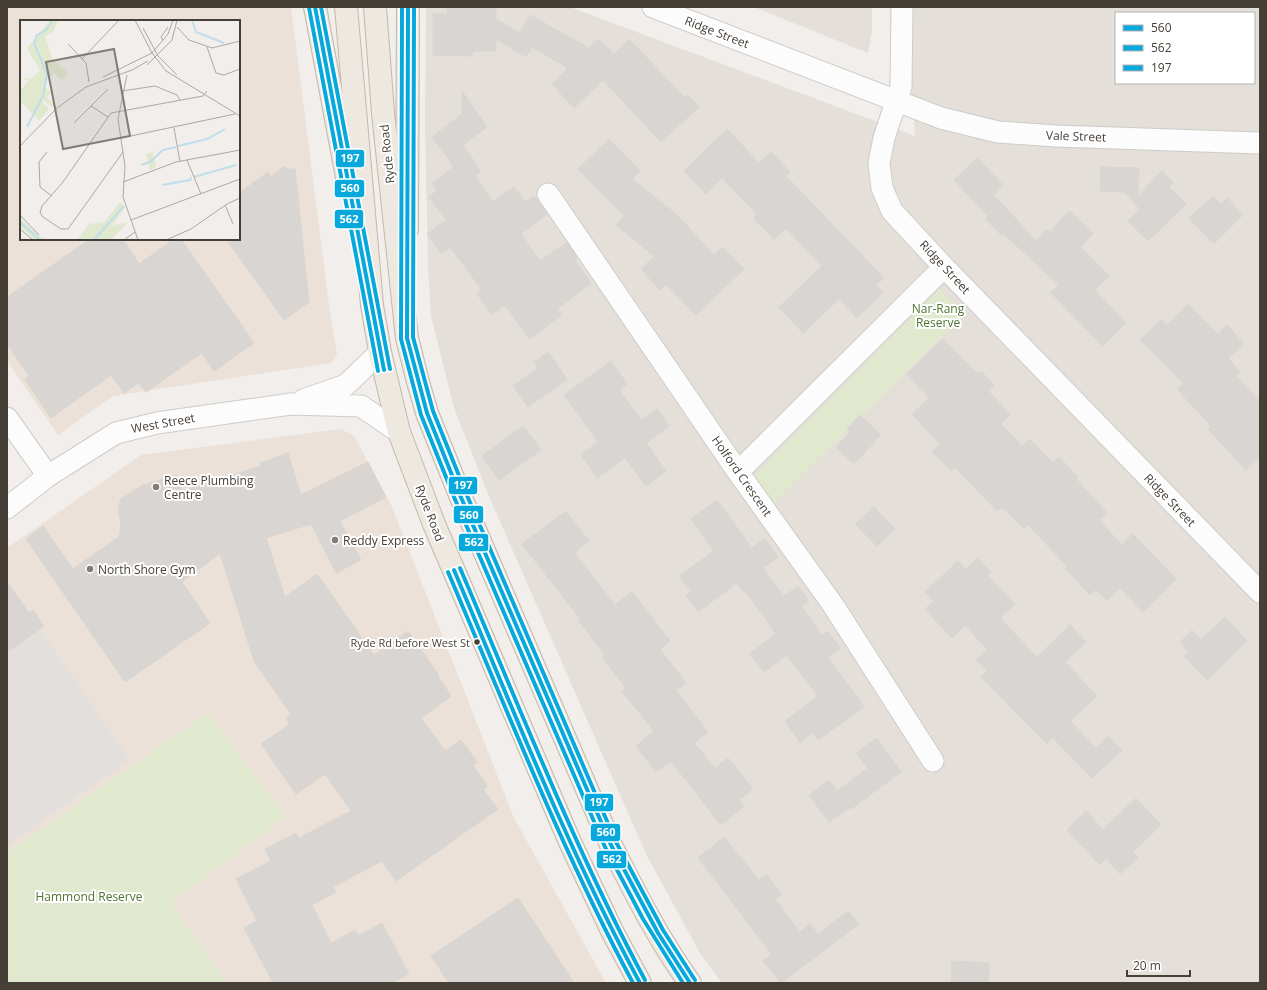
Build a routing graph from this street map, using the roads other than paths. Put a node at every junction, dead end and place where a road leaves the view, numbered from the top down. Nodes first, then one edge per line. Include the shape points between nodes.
1 (315, 7) edge
2 (346, 7) edge
3 (375, 7) edge
4 (408, 7) edge
5 (653, 7) edge
6 (902, 7) edge
7 (896, 101) junction
8 (1260, 143) edge
9 (548, 194) dead end
10 (944, 267) junction
11 (372, 305) junction
12 (407, 338) junction
13 (380, 352) junction
14 (291, 404) junction
15 (7, 418) edge
16 (399, 432) junction
17 (738, 472) junction
18 (48, 476) junction
19 (7, 508) edge
20 (1260, 592) edge
21 (934, 761) dead end
22 (640, 983) edge
23 (690, 983) edge

1 - 11 highway
2 - 11 highway, Ryde Road
3 - 12 highway, Ryde Road via 383,113
4 - 12 highway
5 - 7 street, Ridge Street
6 - 7 street via 901,87
7 - 8 street, Vale Street via 941,118 998,132
7 - 10 street, Ridge Street via 879,163 882,188 892,211
9 - 17 street, Holford Crescent
10 - 17 street
10 - 20 street, Ridge Street
11 - 13 highway, Ryde Road
12 - 23 highway, Ryde Road via 428,413 460,495 611,846 675,962
13 - 14 street, West Street via 346,385
13 - 16 highway, Ryde Road
14 - 16 street, West Street via 361,406
14 - 18 street, West Street via 157,423 116,432
15 - 18 street
16 - 22 highway, Ryde Road via 434,524 569,840
17 - 21 street, Holford Crescent via 833,604
18 - 19 street, West Street

